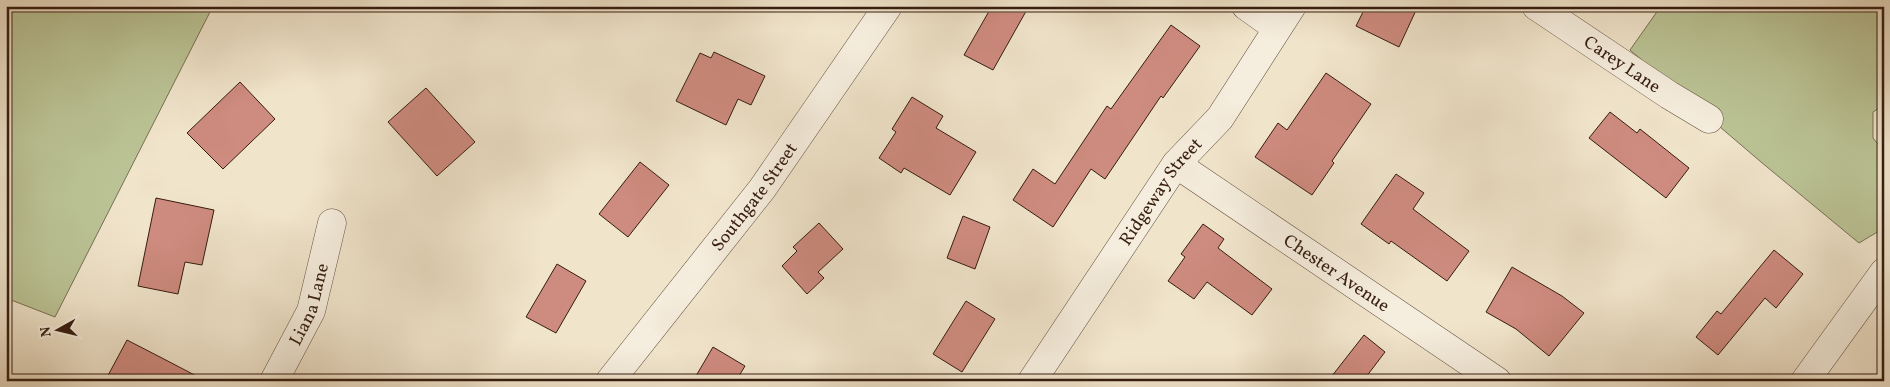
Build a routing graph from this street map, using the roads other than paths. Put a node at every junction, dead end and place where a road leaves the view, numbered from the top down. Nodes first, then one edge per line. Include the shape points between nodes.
1 (888, 6) edge
2 (1246, 6) edge
3 (1292, 6) edge
4 (1536, 6) edge
5 (1277, 28) junction
6 (1709, 119) dead end
7 (1176, 164) junction
8 (332, 223) dead end
9 (1884, 272) edge
10 (274, 381) edge
11 (610, 381) edge
12 (1032, 381) edge
13 (1497, 381) edge
14 (1805, 381) edge

1 - 11 street, Southgate Street via 762,189
2 - 5 street
3 - 5 street, Ridgeway Street
4 - 6 street, Carey Lane
5 - 7 street, Ridgeway Street via 1220,118
7 - 12 street, Ridgeway Street
7 - 13 street, Chester Avenue
8 - 10 street, Liana Lane via 312,311
9 - 14 street

